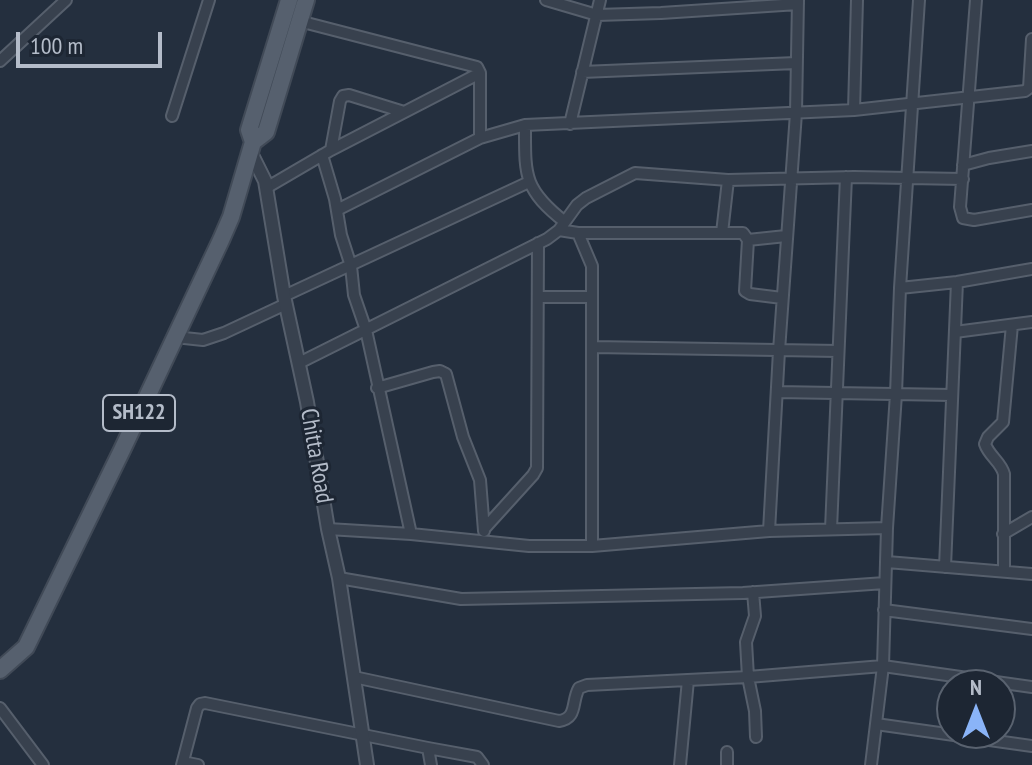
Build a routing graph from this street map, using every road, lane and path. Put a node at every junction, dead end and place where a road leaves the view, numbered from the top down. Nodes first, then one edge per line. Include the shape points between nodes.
1 (66, 0) edge
2 (209, 0) edge
3 (289, 0) edge
4 (306, 0) edge
5 (546, 0) edge
6 (600, 0) edge
7 (857, 0) edge
8 (919, 0) edge
9 (976, 0) edge
10 (798, 2) edge
11 (597, 15) junction
12 (299, 21) junction
13 (1032, 39) edge
14 (0, 61) edge
15 (796, 63) junction
16 (582, 72) junction
17 (480, 73) junction
18 (1030, 91) edge
19 (970, 97) junction
20 (911, 104) junction
21 (854, 110) junction
22 (404, 112) junction
23 (796, 113) junction
24 (172, 116) dead end
25 (570, 124) junction
26 (525, 125) junction
27 (480, 138) junction
28 (252, 147) junction
29 (1032, 151) edge
30 (326, 152) junction
31 (963, 165) junction
32 (846, 177) junction
33 (906, 177) junction
34 (791, 179) junction
35 (963, 179) junction
36 (728, 180) junction
37 (529, 182) junction
38 (266, 188) junction
39 (337, 210) junction
40 (1032, 210) edge
41 (562, 226) junction
42 (578, 233) junction
43 (722, 233) junction
44 (786, 236) junction
45 (748, 240) junction
46 (538, 243) junction
47 (351, 266) junction
48 (1032, 269) edge
49 (957, 282) junction
50 (900, 288) junction
51 (538, 297) junction
52 (592, 297) junction
53 (782, 298) junction
54 (285, 300) junction
55 (1032, 322) edge
56 (1012, 325) junction
57 (366, 330) junction
58 (955, 332) junction
59 (175, 337) junction
60 (593, 347) junction
61 (779, 351) junction
62 (838, 351) junction
63 (299, 363) junction
64 (377, 388) junction
65 (777, 392) junction
66 (837, 392) junction
67 (896, 394) junction
68 (952, 395) junction
69 (1032, 517) edge
70 (887, 528) junction
71 (328, 529) junction
72 (484, 529) junction
73 (831, 529) junction
74 (769, 531) junction
75 (411, 534) junction
76 (1003, 534) junction
77 (485, 541) junction
78 (592, 546) junction
79 (887, 562) junction
80 (945, 567) junction
81 (1004, 571) junction
82 (1032, 574) edge
83 (339, 578) junction
84 (885, 583) junction
85 (753, 592) junction
86 (884, 610) junction
87 (1032, 629) edge
88 (883, 666) junction
89 (0, 670) edge
90 (354, 677) junction
91 (748, 677) junction
92 (688, 680) junction
93 (1032, 687) edge
94 (0, 708) edge
95 (876, 724) junction
96 (363, 734) junction
97 (756, 737) dead end
98 (1032, 746) edge
99 (428, 748) junction
100 (727, 752) dead end
101 (182, 763) edge
102 (43, 765) edge
103 (198, 765) edge
104 (367, 765) edge
105 (431, 765) edge
106 (483, 765) edge
107 (680, 765) edge
108 (727, 765) edge
109 (871, 765) edge

1 - 14 street
2 - 24 street
3 - 28 main road, SH122 via 249,130
4 - 12 main road
5 - 11 street
6 - 11 street
7 - 21 street
8 - 20 street
9 - 19 street
10 - 11 street
10 - 15 street
11 - 16 street
12 - 17 street via 473,66
12 - 28 main road via 266,132
13 - 18 street
15 - 16 street
15 - 23 street
16 - 25 street
17 - 22 street
17 - 27 street
18 - 19 street
19 - 20 street
19 - 31 street
20 - 21 street
20 - 33 street
21 - 23 street
22 - 30 street
22 - 30 street via 343,96
23 - 25 street
23 - 34 street
25 - 26 street
26 - 27 street
26 - 37 street
27 - 39 street
28 - 38 street, Chitta Road
28 - 59 main road, SH122 via 231,217
29 - 31 street
30 - 38 street
30 - 39 street
31 - 35 street
32 - 33 street
32 - 34 street
32 - 62 street
33 - 35 street
33 - 50 street
34 - 36 street
34 - 44 street
35 - 40 street via 963,218
36 - 41 street via 635,173 586,198
36 - 43 street
37 - 41 street
37 - 47 street
38 - 54 street, Chitta Road
39 - 47 street
41 - 42 street
41 - 46 street
42 - 43 street
42 - 52 street via 592,266
43 - 45 street via 743,233
44 - 45 street
44 - 53 street
45 - 53 street via 745,291
46 - 51 street
46 - 57 street
47 - 54 street
47 - 57 street
48 - 49 street
49 - 50 street
49 - 58 street
50 - 67 street
51 - 52 street
51 - 72 street via 537,468
52 - 60 street
53 - 61 street
54 - 59 street via 224,333 203,340
54 - 63 street, Chitta Road
55 - 56 street
56 - 58 street
56 - 76 street via 1003,422 985,444 1004,474
57 - 63 street
57 - 64 street
58 - 68 street
59 - 89 main road, SH122 via 26,647
60 - 61 street
60 - 78 street
61 - 62 street
61 - 65 street
62 - 66 street
63 - 71 street, Chitta Road
64 - 72 street via 433,372 446,374 480,480
64 - 75 street
65 - 66 street
65 - 74 street
66 - 67 street
66 - 73 street
67 - 68 street
67 - 70 street
68 - 80 street
69 - 76 street
70 - 73 street
70 - 79 street
71 - 75 street
71 - 83 street, Chitta Road
72 - 77 street
73 - 74 street
74 - 78 street
75 - 77 street
76 - 81 street
77 - 78 street
79 - 80 street
79 - 84 street
80 - 81 street
81 - 82 street
83 - 85 street via 461,599
83 - 90 street, Chitta Road
84 - 85 street
84 - 86 street
85 - 91 street via 755,616 746,642
86 - 87 street
86 - 88 street
88 - 91 street
88 - 93 street
88 - 95 street
90 - 92 street via 559,721 571,716 576,693 587,685
90 - 96 street, Chitta Road
91 - 92 street
91 - 97 street
92 - 107 street
94 - 102 street
95 - 98 street
95 - 109 street
96 - 99 street
96 - 101 street via 205,703 197,708
96 - 104 street, Chitta Road
99 - 105 street
99 - 106 street via 477,757
100 - 108 street
101 - 103 street

